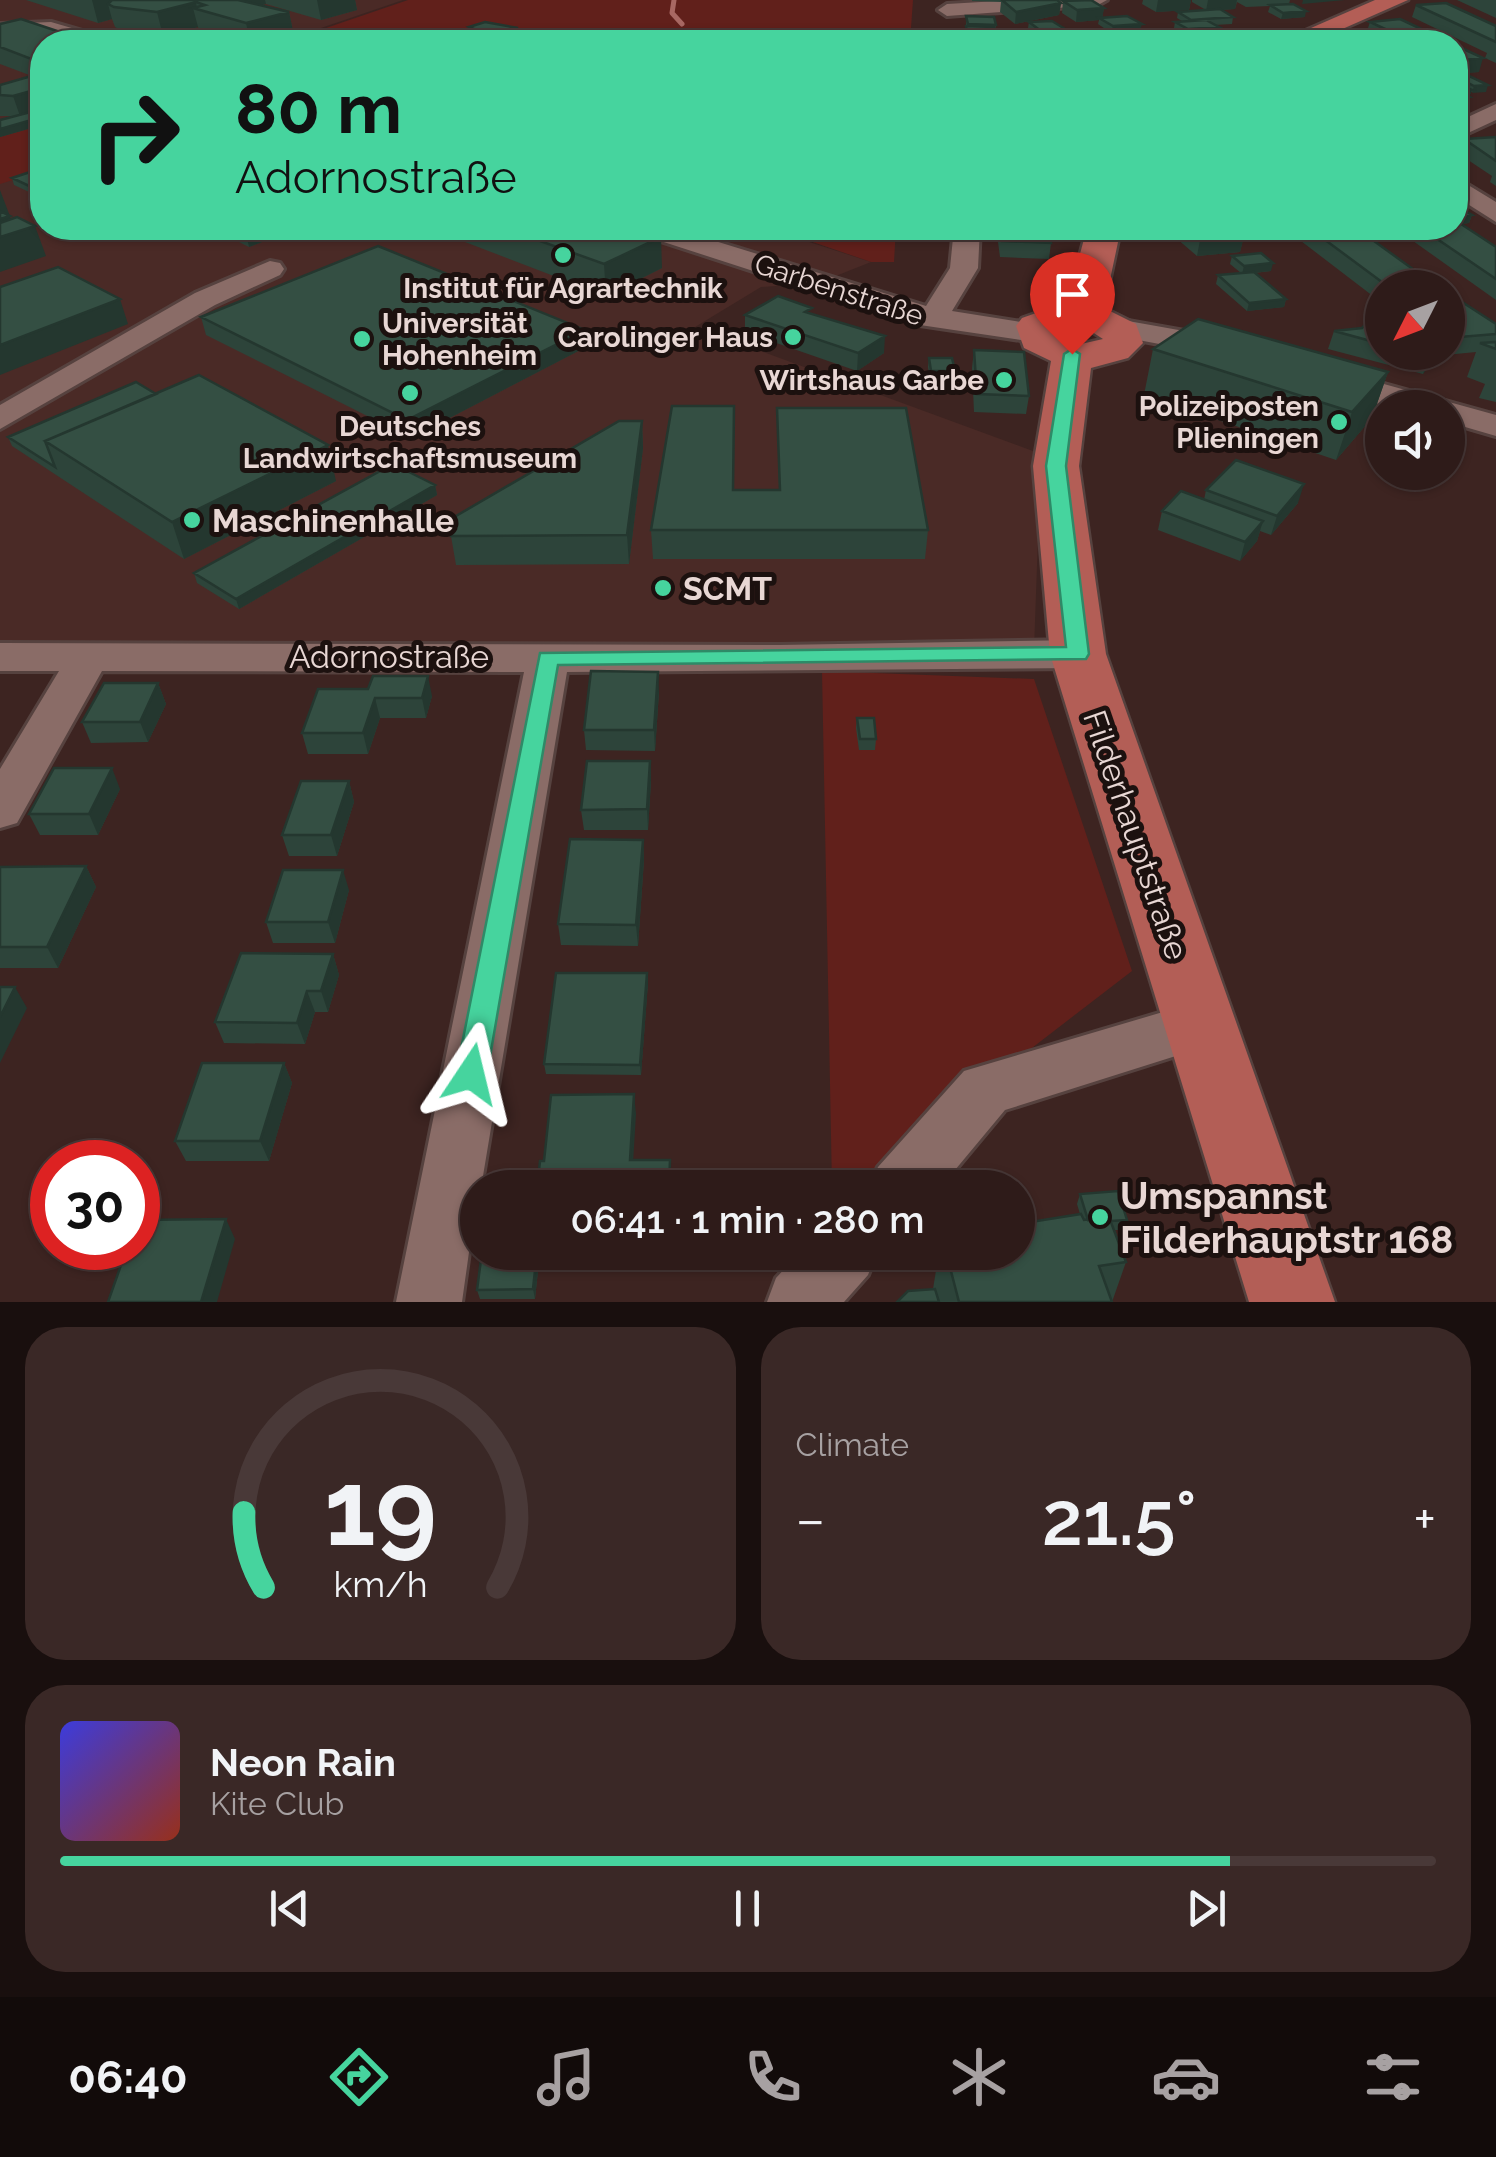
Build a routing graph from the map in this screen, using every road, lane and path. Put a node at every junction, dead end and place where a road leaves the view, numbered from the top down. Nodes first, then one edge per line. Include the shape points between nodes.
1 (1087, 0) edge
2 (1098, 0) edge
3 (1396, 0) edge
4 (948, 12) edge
5 (0, 30) edge
6 (58, 30) edge
7 (1322, 30) edge
8 (1496, 111) edge
9 (1468, 125) edge
10 (1468, 194) edge
11 (1496, 214) edge
12 (685, 240) edge
13 (968, 240) edge
14 (1103, 240) edge
15 (270, 270) dead end
16 (931, 319) junction
17 (1034, 333) joint
18 (1099, 335) junction
19 (1257, 359) edge
20 (1297, 370) edge
21 (1368, 390) edge
22 (1465, 417) edge
23 (0, 419) edge
24 (1496, 426) edge
25 (1078, 654) junction
26 (0, 657) edge
27 (90, 657) junction
28 (548, 658) junction
29 (0, 810) edge
30 (1200, 1026) junction
31 (916, 1170) edge
32 (829, 1270) edge
33 (429, 1302) edge
34 (800, 1302) edge
35 (1292, 1302) edge

1 - 2 street
1 - 4 street
3 - 7 main road
5 - 6 street
8 - 9 street
10 - 11 street
12 - 16 street, Garbenstraße
13 - 16 street via 963,277
14 - 18 main road, Filderhauptstraße
15 - 23 street via 205,300
16 - 17 street, Garbenstraße
17 - 18 main road via 1046,346
18 - 19 street
18 - 25 main road, Filderhauptstraße via 1056,466
20 - 21 street
22 - 24 street
25 - 28 street, Adornostraße
25 - 30 main road, Filderhauptstraße
26 - 27 street, Adornostraße
27 - 28 street, Adornostraße
27 - 29 street
28 - 33 street
30 - 31 street via 985,1090
30 - 35 main road, Filderhauptstraße
32 - 34 street

